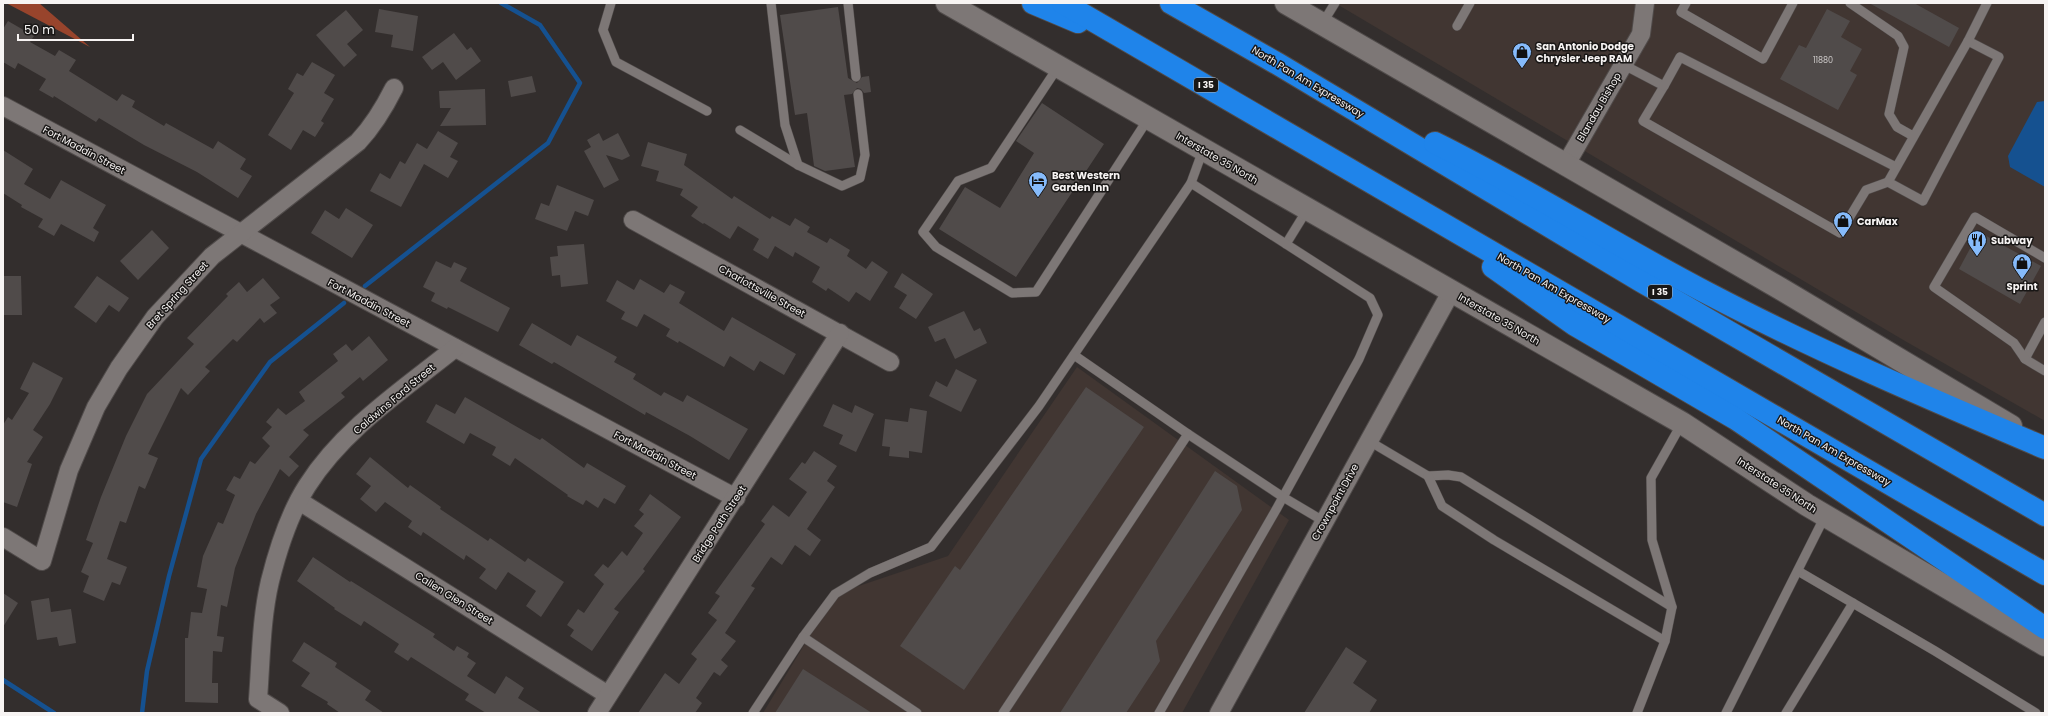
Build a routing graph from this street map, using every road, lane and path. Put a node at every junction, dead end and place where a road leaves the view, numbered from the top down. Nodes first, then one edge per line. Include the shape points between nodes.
1 (611, 3) edge
2 (771, 3) edge
3 (848, 3) edge
4 (947, 3) edge
5 (1033, 3) edge
6 (1063, 3) edge
7 (1171, 3) edge
8 (1286, 3) edge
9 (1334, 3) edge
10 (1470, 3) edge
11 (1645, 3) edge
12 (1686, 3) edge
13 (1793, 3) edge
14 (1850, 3) edge
15 (1987, 3) edge
16 (1322, 24) junction
17 (1457, 26) dead end
18 (1968, 41) junction
19 (1130, 42) junction
20 (1278, 64) junction
21 (1624, 65) junction
22 (1058, 67) junction
23 (856, 78) dead end
24 (1664, 86) junction
25 (394, 88) dead end
26 (858, 94) dead end
27 (3, 106) edge
28 (707, 112) dead end
29 (1148, 119) junction
30 (740, 130) dead end
31 (1913, 136) junction
32 (1203, 150) junction
33 (798, 165) junction
34 (1565, 166) junction
35 (1896, 167) junction
36 (1349, 168) junction
37 (1888, 182) junction
38 (1191, 183) junction
39 (1307, 210) junction
40 (633, 220) dead end
41 (240, 234) junction
42 (1286, 244) junction
43 (2045, 258) edge
44 (1451, 292) junction
45 (2045, 322) edge
46 (840, 333) junction
47 (455, 348) junction
48 (1074, 355) junction
49 (2025, 359) junction
50 (890, 362) dead end
51 (2045, 370) edge
52 (1682, 423) junction
53 (1188, 434) junction
54 (1369, 441) junction
55 (2045, 447) edge
56 (1428, 476) junction
57 (1283, 497) junction
58 (736, 498) junction
59 (299, 501) junction
60 (1825, 515) junction
61 (2045, 515) edge
62 (1324, 522) junction
63 (3, 537) edge
64 (1798, 571) junction
65 (2045, 574) edge
66 (1853, 603) junction
67 (1672, 607) junction
68 (2045, 628) edge
69 (803, 637) junction
70 (1665, 641) junction
71 (2045, 645) edge
72 (608, 695) junction
73 (280, 713) edge
74 (596, 713) edge
75 (753, 713) edge
76 (917, 713) edge
77 (1003, 713) edge
78 (1159, 713) edge
79 (1219, 713) edge
80 (1637, 713) edge
81 (1726, 713) edge
82 (1786, 713) edge
83 (2036, 713) edge

1 - 28 lane via 603,30 616,62
2 - 33 lane via 785,125
3 - 23 lane
4 - 22 main road, Interstate 35 North
5 - 19 highway via 1062,17
6 - 19 highway, North Pan Am Expressway / I 35
7 - 20 highway, North Pan Am Expressway / I 35
8 - 16 main road
9 - 16 lane
10 - 17 lane
11 - 21 street, Blandau Bishop via 1641,34
12 - 13 lane via 1681,12 1763,59
14 - 31 lane via 1898,36 1904,47 1888,114 1897,128
15 - 18 lane
16 - 34 main road
18 - 31 lane
18 - 37 lane via 1999,57 1923,201
19 - 36 highway, North Pan Am Expressway / I 35
20 - 55 highway via 1494,172 1679,278 1744,312 1873,373
20 - 61 highway, North Pan Am Expressway / I 35 via 1648,285
21 - 24 lane
21 - 34 street, Blandau Bishop
22 - 29 main road, Interstate 35 North
22 - 29 lane via 991,168 958,182 923,232 936,247 1012,294 1036,292
24 - 35 lane via 1680,57
24 - 37 lane via 1643,121 1840,233 1866,190
25 - 41 street, Bret Spring Street via 385,106 358,142
26 - 33 lane via 865,155 860,178 842,186
27 - 41 street, Fort Maddin Street
29 - 32 main road, Interstate 35 North
30 - 33 lane
31 - 35 lane
32 - 38 lane
32 - 39 main road, Interstate 35 North
34 - 55 main road via 1781,290
35 - 37 lane
36 - 65 highway, North Pan Am Expressway / I 35
36 - 68 highway via 1576,325 1736,419
38 - 42 lane
38 - 48 lane
39 - 42 lane
39 - 44 main road, Interstate 35 North
40 - 46 street, Charlottsville Street
41 - 47 street, Fort Maddin Street
41 - 63 street, Bret Spring Street via 212,256 155,317 119,368 96,407 69,470 42,560
42 - 57 lane via 1370,298 1378,315 1359,359
43 - 49 lane via 1975,217 1934,287 2014,343
44 - 52 main road, Interstate 35 North
44 - 54 street, Crownpoint Drive
45 - 49 lane
46 - 50 street, Charlottsville Street
46 - 58 street, Bridge Path Street
47 - 58 street, Fort Maddin Street
47 - 59 street, Caldwins Ford Street via 346,439 323,464
48 - 53 lane
48 - 69 lane via 1039,406 931,547 870,573 835,594
49 - 51 lane
52 - 60 main road, Interstate 35 North
52 - 67 lane via 1651,478 1652,540
53 - 57 lane
53 - 77 lane
54 - 56 lane
54 - 62 street, Crownpoint Drive
56 - 67 lane via 1461,477
56 - 70 lane via 1442,506 1500,544
57 - 62 lane
57 - 78 lane
58 - 72 street, Bridge Path Street
59 - 72 street, Callen Glen Street
59 - 73 street, Caldwins Ford Street via 281,542 270,582 264,620 258,699
60 - 64 lane
60 - 71 main road, Interstate 35 North
62 - 79 street, Crownpoint Drive
64 - 66 lane
64 - 81 lane
66 - 82 lane
66 - 83 lane
67 - 70 lane
69 - 75 lane
69 - 76 lane
70 - 80 lane
72 - 74 street, Bridge Path Street

